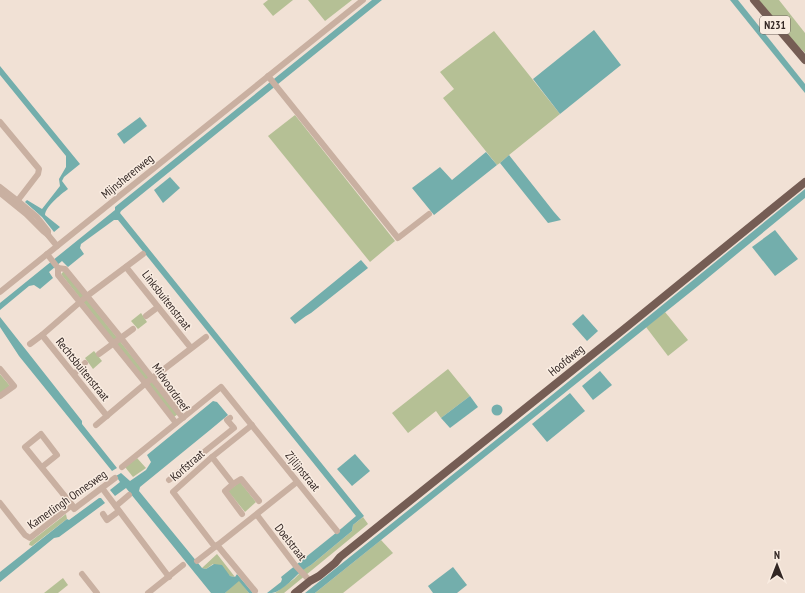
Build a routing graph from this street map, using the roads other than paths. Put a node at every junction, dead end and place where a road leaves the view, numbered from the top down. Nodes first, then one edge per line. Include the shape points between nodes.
1 (363, 0) edge
2 (754, 0) edge
3 (805, 60) edge
4 (269, 78) junction
5 (0, 122) edge
6 (805, 182) edge
7 (0, 187) edge
8 (0, 193) edge
9 (17, 202) junction
10 (429, 214) dead end
11 (57, 246) junction
12 (143, 254) dead end
13 (48, 256) junction
14 (126, 266) junction
15 (58, 268) junction
16 (0, 292) edge
17 (87, 296) junction
18 (79, 303) junction
19 (158, 307) junction
20 (146, 316) dead end
21 (133, 329) dead end
22 (42, 335) junction
23 (206, 337) dead end
24 (121, 338) junction
25 (113, 343) junction
26 (30, 344) dead end
27 (191, 348) junction
28 (99, 354) dead end
29 (85, 363) dead end
30 (0, 369) edge
31 (74, 374) junction
32 (153, 378) junction
33 (146, 383) junction
34 (0, 396) edge
35 (107, 416) junction
36 (183, 418) junction
37 (230, 418) dead end
38 (176, 423) junction
39 (96, 425) dead end
40 (252, 425) junction
41 (212, 457) junction
42 (42, 467) junction
43 (122, 467) dead end
44 (115, 478) dead end
45 (169, 480) dead end
46 (297, 482) junction
47 (233, 484) junction
48 (102, 488) junction
49 (129, 495) dead end
50 (259, 501) dead end
51 (0, 503) edge
52 (72, 506) junction
53 (117, 509) junction
54 (103, 514) dead end
55 (242, 514) dead end
56 (257, 515) junction
57 (337, 531) dead end
58 (216, 546) junction
59 (197, 561) dead end
60 (183, 565) dead end
61 (82, 574) dead end
62 (169, 577) junction
63 (310, 581) junction
64 (255, 591) dead end
65 (152, 592) edge
66 (97, 593) edge
67 (295, 593) edge

1 - 4 street, Mijnsherenweg
2 - 3 main road, N231
4 - 10 street via 398,238
4 - 11 street, Mijnsherenweg
5 - 9 street via 39,168 38,174
6 - 63 main road, Hoofdweg
7 - 9 street
8 - 9 street
9 - 11 street
11 - 13 street, Mijnsherenweg
12 - 14 street, Linksbuitenstraat
13 - 15 street, Midvoordreef
13 - 16 street, Mijnsherenweg
14 - 17 street, Linksbuitenstraat
14 - 19 street, Linksbuitenstraat
15 - 17 street, Midvoordreef via 65,269
15 - 18 street, Midvoordreef via 58,276
17 - 18 street
17 - 24 street, Midvoordreef
18 - 22 street, Rechtsbuitenstraat
18 - 25 street, Midvoordreef
19 - 20 street
19 - 27 street, Linksbuitenstraat
21 - 24 street
22 - 26 street, Rechtsbuitenstraat
22 - 31 street, Rechtsbuitenstraat
23 - 27 street, Linksbuitenstraat
24 - 25 street
24 - 32 street, Midvoordreef
25 - 28 street
25 - 33 street, Midvoordreef
27 - 32 street, Linksbuitenstraat
29 - 31 street
30 - 34 street via 14,386
31 - 35 street, Rechtsbuitenstraat
32 - 33 street, Rechtsbuitenstraat
32 - 36 street, Midvoordreef
33 - 35 street, Rechtsbuitenstraat
33 - 38 street, Midvoordreef
35 - 39 street, Rechtsbuitenstraat
36 - 38 street, Midvoordreef
36 - 40 street, Zijlijnstraat via 222,387
37 - 45 street via 227,420 234,428
38 - 43 street
40 - 41 street, Korfstraat
40 - 46 street, Zijlijnstraat
41 - 47 street
41 - 58 street, Korfstraat via 172,492
42 - 42 street via 25,447 41,434 57,454
42 - 52 street
44 - 48 street, Kamerlingh Onnesweg
46 - 56 street
46 - 57 street, Zijlijnstraat
47 - 50 street via 241,479
47 - 55 street via 225,491
48 - 52 street, Kamerlingh Onnesweg via 74,509
48 - 53 street
49 - 53 street
51 - 52 street, Kamerlingh Onnesweg via 30,538
53 - 54 street via 108,520
53 - 62 street
56 - 58 street
56 - 63 street, Doelstraat
58 - 59 street
58 - 64 street, Korfstraat
60 - 62 street
61 - 66 street
62 - 65 street
63 - 67 main road, Hoofdweg

